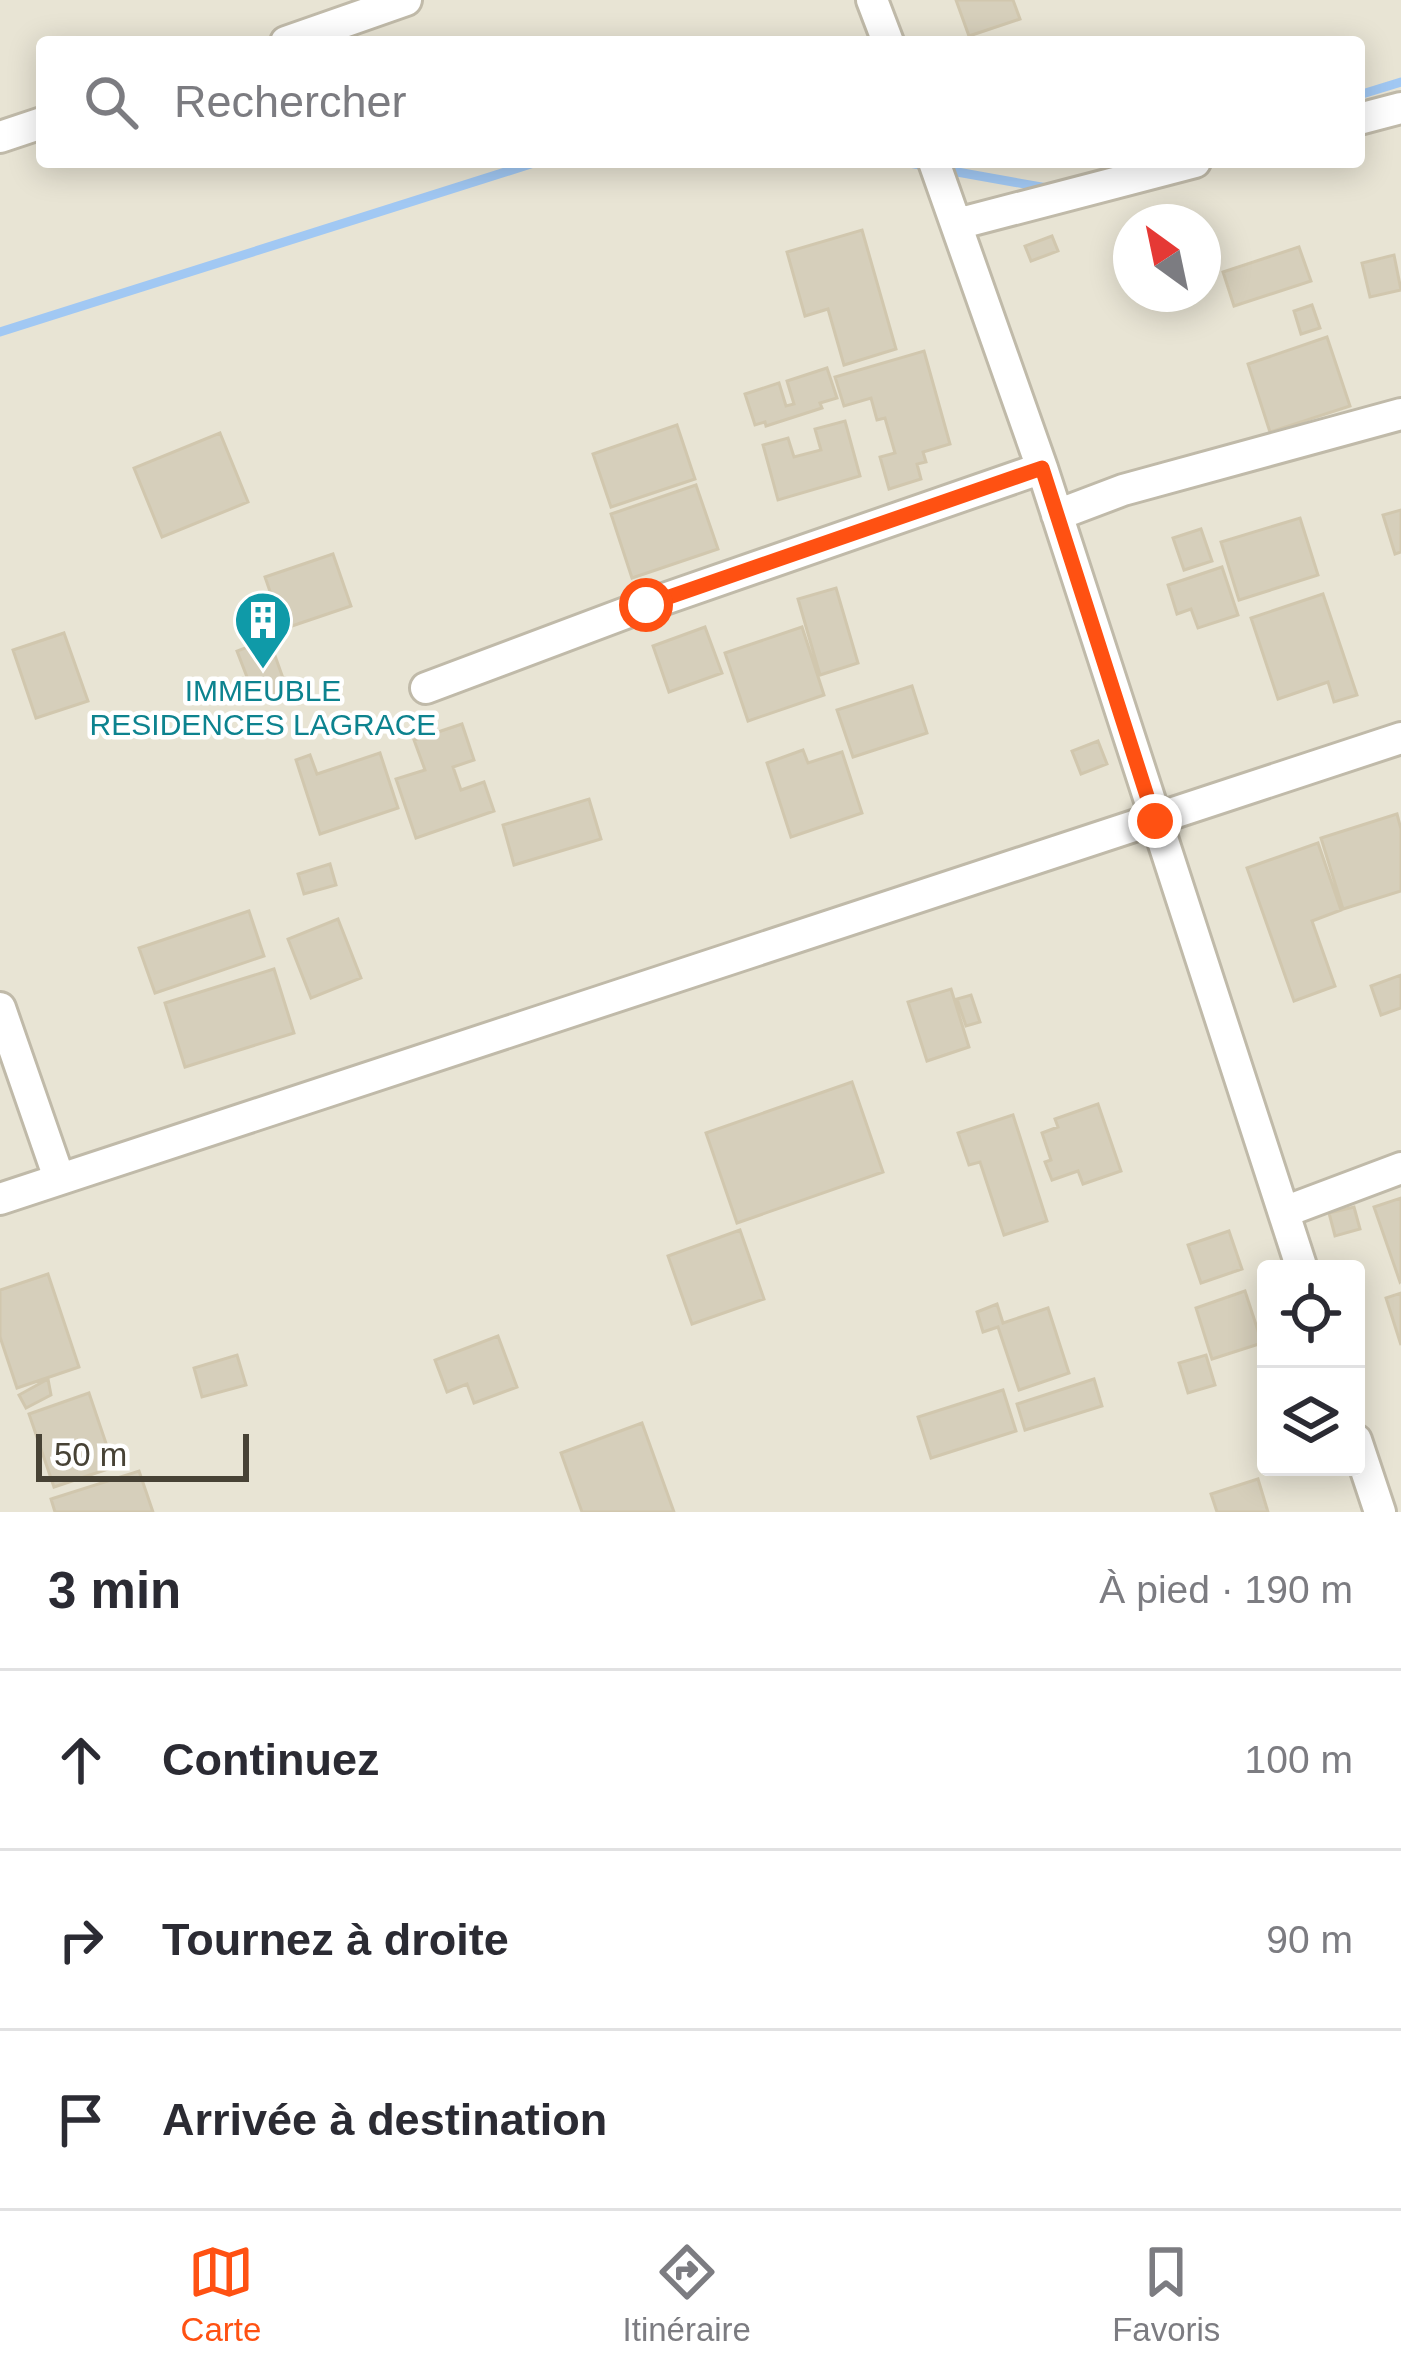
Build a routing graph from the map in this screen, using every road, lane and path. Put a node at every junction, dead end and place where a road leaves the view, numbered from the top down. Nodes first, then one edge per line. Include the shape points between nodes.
1 (406, 0) edge
2 (872, 0) edge
3 (303, 36) edge
4 (886, 36) edge
5 (1401, 108) edge
6 (1365, 117) edge
7 (36, 125) edge
8 (0, 136) edge
9 (936, 168) edge
10 (1172, 168) edge
11 (957, 224) junction
12 (1401, 414) edge
13 (1042, 468) junction
14 (1057, 515) junction
15 (426, 688) dead end
16 (1401, 738) edge
17 (1155, 821) junction
18 (0, 1008) edge
19 (1401, 1168) edge
20 (59, 1178) junction
21 (0, 1199) edge
22 (1284, 1212) junction
23 (1299, 1260) edge
24 (1365, 1467) edge
25 (1380, 1512) edge

1 - 3 street
2 - 4 street
5 - 6 street
7 - 8 street
9 - 11 street
10 - 11 street
11 - 13 street
12 - 14 street
13 - 14 street
13 - 15 street
14 - 17 street
16 - 17 street
17 - 20 street
17 - 22 street
18 - 20 street
19 - 22 street
20 - 21 street
22 - 23 street
24 - 25 street

